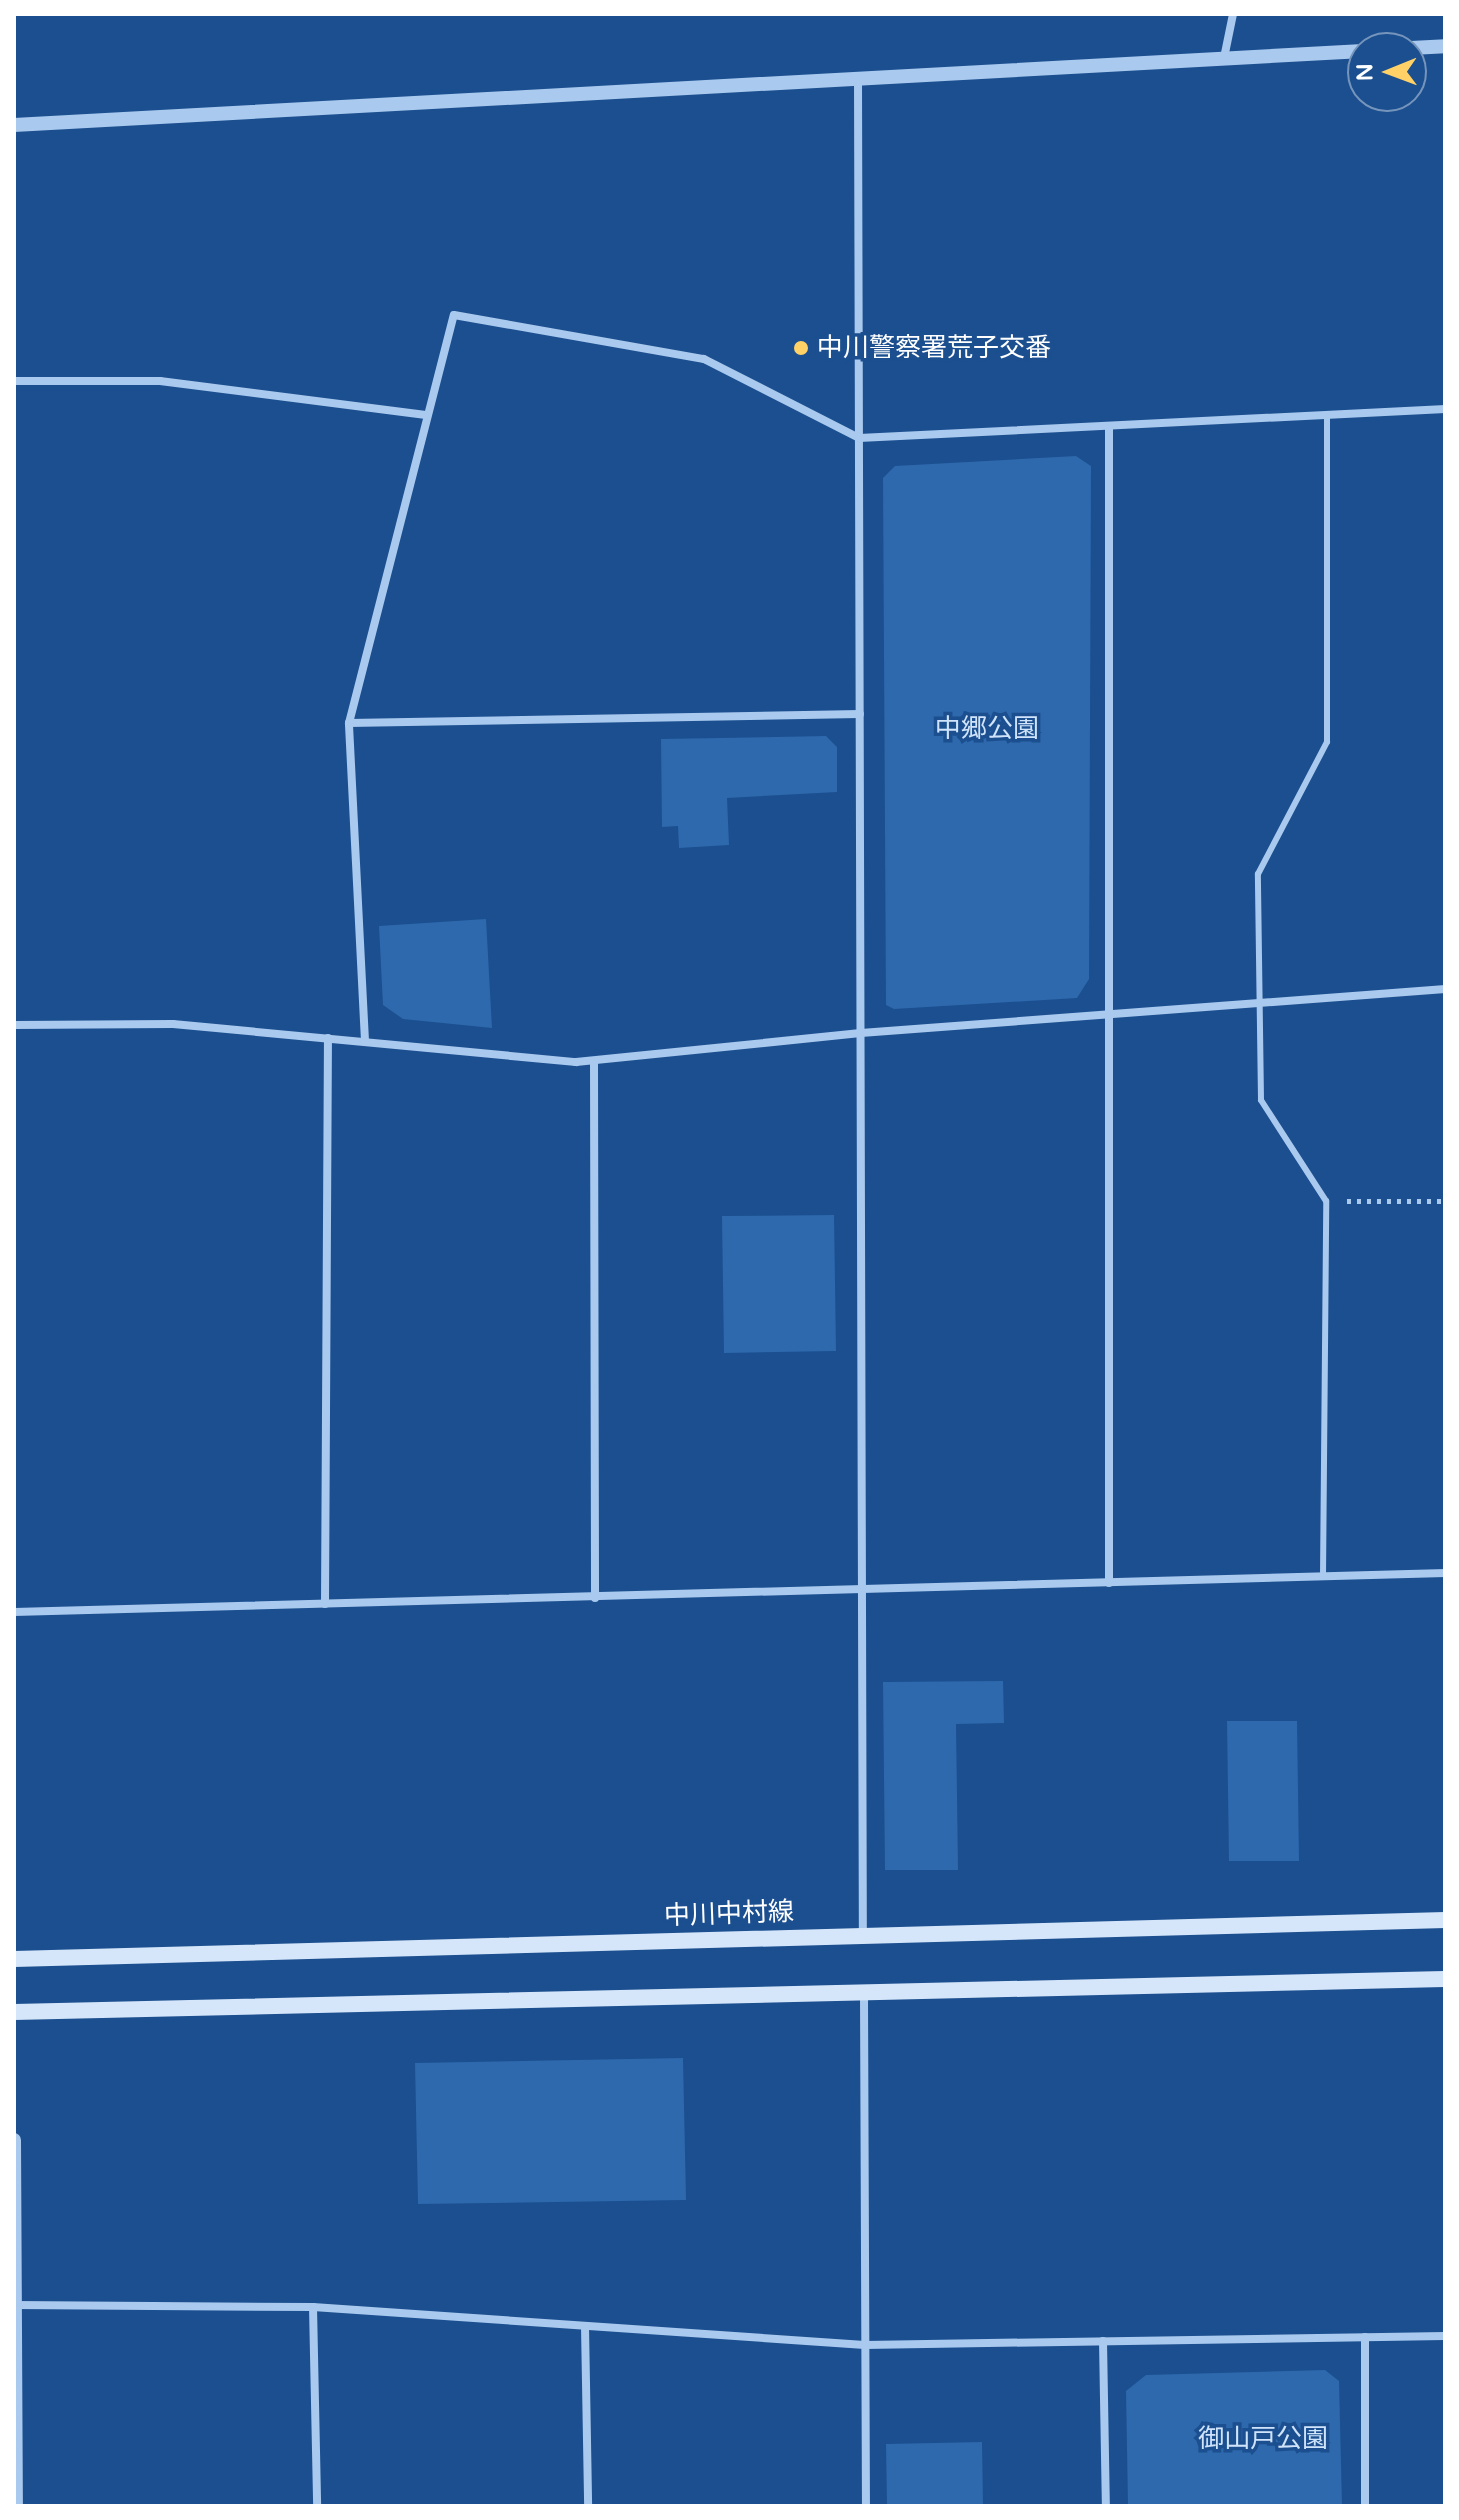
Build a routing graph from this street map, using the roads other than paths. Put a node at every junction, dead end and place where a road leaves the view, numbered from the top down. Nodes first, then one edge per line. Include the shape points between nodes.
1 (1233, 14) edge
2 (1347, 52) edge
3 (1224, 58) junction
4 (858, 79) junction
5 (14, 125) edge
6 (14, 381) edge
7 (1445, 409) edge
8 (426, 415) junction
9 (1327, 415) junction
10 (1109, 426) junction
11 (859, 438) junction
12 (860, 714) junction
13 (349, 723) junction
14 (1445, 989) edge
15 (1261, 1002) junction
16 (1109, 1014) junction
17 (14, 1025) edge
18 (861, 1033) junction
19 (328, 1038) junction
20 (365, 1041) junction
21 (594, 1061) junction
22 (1445, 1573) edge
23 (1323, 1577) junction
24 (1109, 1583) junction
25 (863, 1591) junction
26 (595, 1598) junction
27 (325, 1604) junction
28 (14, 1612) edge
29 (1445, 1920) edge
30 (863, 1934) junction
31 (14, 1959) edge
32 (1445, 1979) edge
33 (864, 1996) junction
34 (14, 2012) edge
35 (14, 2140) edge
36 (14, 2305) edge
37 (313, 2307) junction
38 (585, 2326) junction
39 (1445, 2336) edge
40 (1365, 2337) junction
41 (1103, 2341) junction
42 (865, 2345) junction
43 (16, 2506) edge
44 (317, 2506) edge
45 (588, 2506) edge
46 (866, 2506) edge
47 (1106, 2506) edge
48 (1365, 2506) edge

1 - 3 street
2 - 3 street
3 - 4 street
4 - 5 street
4 - 11 street
6 - 8 street via 160,381
7 - 9 street
8 - 11 street via 454,315 704,359
8 - 13 street
9 - 10 street
9 - 15 lane via 1327,742 1258,874
10 - 11 street
10 - 16 street
11 - 12 street
12 - 13 street
12 - 18 street
13 - 20 street
14 - 15 street
15 - 16 street
15 - 23 lane via 1261,1100 1326,1201
16 - 18 street
16 - 24 street
17 - 19 street via 173,1024
18 - 21 street
18 - 25 street
19 - 20 street
19 - 27 street
20 - 21 street
21 - 26 street
22 - 23 street
23 - 24 street
24 - 25 street
25 - 26 street
25 - 30 street
26 - 27 street
27 - 28 street
29 - 30 main road, 中川中村線
30 - 31 main road, 中川中村線
32 - 33 main road
33 - 34 main road
33 - 42 street
35 - 36 street
36 - 37 street
36 - 43 street
37 - 38 street
37 - 44 street
38 - 42 street
38 - 45 street
39 - 40 street
40 - 41 street
40 - 48 street
41 - 42 street
41 - 47 street
42 - 46 street

